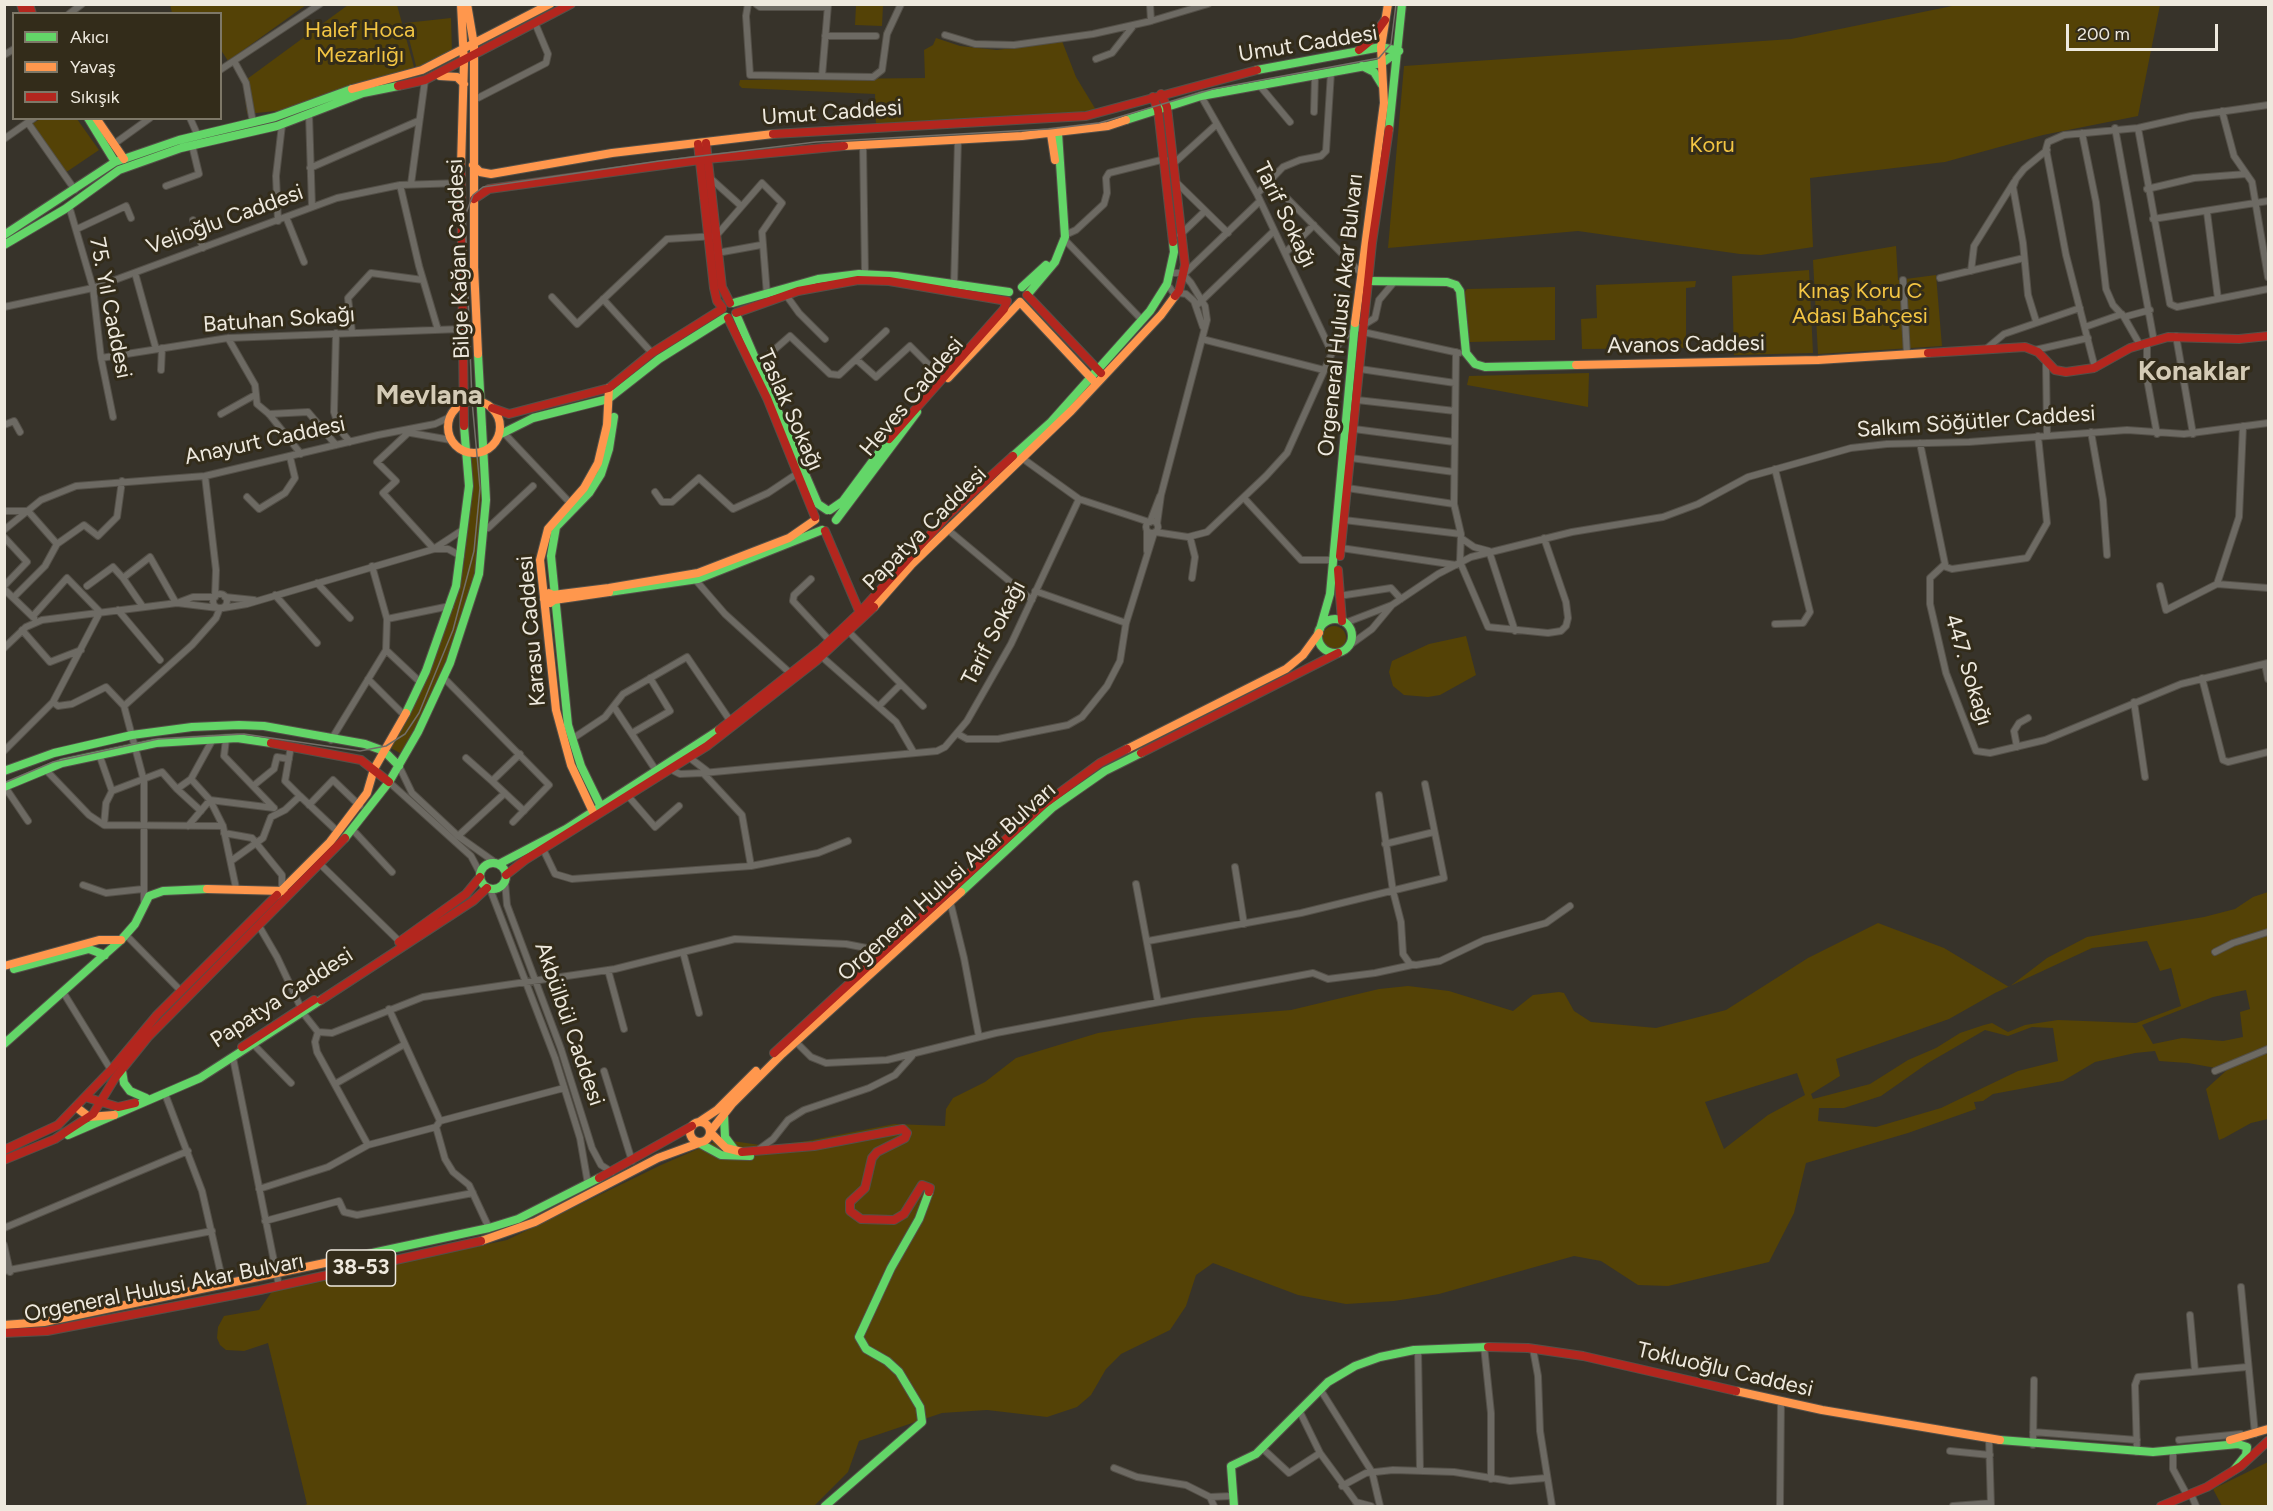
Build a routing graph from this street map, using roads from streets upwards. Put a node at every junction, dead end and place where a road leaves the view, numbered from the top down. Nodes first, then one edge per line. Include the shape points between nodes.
1 (320, 4) edge
2 (461, 4) edge
3 (466, 4) edge
4 (550, 4) edge
5 (571, 4) edge
6 (748, 4) edge
7 (756, 4) edge
8 (901, 4) edge
9 (1150, 4) edge
10 (1208, 4) edge
11 (1388, 4) edge
12 (1402, 4) edge
13 (828, 6) edge
14 (1387, 17) junction
15 (468, 21) junction
16 (1151, 21) junction
17 (535, 23) junction
18 (1135, 24) junction
19 (496, 33) junction
20 (945, 35) dead end
21 (825, 36) junction
22 (876, 36) dead end
23 (474, 45) junction
24 (1381, 46) junction
25 (464, 49) junction
26 (1399, 51) junction
27 (1356, 52) junction
28 (474, 57) junction
29 (1096, 59) dead end
30 (234, 61) junction
31 (464, 62) junction
32 (1382, 63) junction
33 (1362, 66) junction
34 (222, 69) edge
35 (1331, 72) junction
36 (437, 76) junction
37 (822, 76) junction
38 (1315, 76) junction
39 (425, 80) junction
40 (464, 84) junction
41 (1260, 86) junction
42 (1383, 89) junction
43 (1157, 95) junction
44 (1202, 96) junction
45 (474, 100) junction
46 (2268, 105) edge
47 (1163, 109) junction
48 (2222, 111) junction
49 (1314, 112) dead end
50 (309, 114) junction
51 (89, 120) edge
52 (97, 120) edge
53 (147, 120) edge
54 (191, 120) edge
55 (31, 121) edge
56 (418, 121) junction
57 (1290, 122) dead end
58 (253, 123) junction
59 (282, 124) junction
60 (1217, 124) junction
61 (2115, 128) junction
62 (2138, 128) junction
63 (1054, 133) junction
64 (2082, 133) junction
65 (198, 135) junction
66 (4, 139) edge
67 (958, 140) junction
68 (702, 143) junction
69 (114, 144) junction
70 (192, 145) junction
71 (863, 145) junction
72 (2047, 150) junction
73 (124, 159) junction
74 (704, 159) junction
75 (115, 162) junction
76 (1169, 162) junction
77 (473, 165) junction
78 (310, 168) junction
79 (2246, 174) junction
80 (709, 177) junction
81 (1175, 180) junction
82 (1270, 181) junction
83 (2014, 181) junction
84 (460, 183) junction
85 (411, 184) junction
86 (400, 185) junction
87 (166, 186) dead end
88 (2147, 189) junction
89 (75, 190) junction
90 (1257, 194) junction
91 (474, 199) junction
92 (1260, 201) junction
93 (2268, 201) edge
94 (2256, 203) junction
95 (740, 205) junction
96 (69, 206) junction
97 (312, 207) junction
98 (1205, 211) junction
99 (2207, 212) junction
100 (286, 217) junction
101 (131, 218) dead end
102 (2153, 219) junction
103 (193, 220) dead end
104 (278, 221) junction
105 (1314, 225) junction
106 (77, 229) junction
107 (1274, 231) junction
108 (1228, 233) junction
109 (4, 235) edge
110 (1180, 235) junction
111 (712, 236) junction
112 (1065, 237) junction
113 (4, 245) edge
114 (761, 245) junction
115 (203, 248) junction
116 (717, 253) junction
117 (1285, 253) junction
118 (2024, 258) junction
119 (304, 262) dead end
120 (1971, 271) junction
121 (1360, 272) junction
122 (135, 273) junction
123 (1171, 273) junction
124 (865, 274) junction
125 (1184, 274) junction
126 (2268, 277) edge
127 (1940, 278) dead end
128 (423, 280) junction
129 (1902, 280) dead end
130 (1368, 281) junction
131 (1395, 281) junction
132 (1167, 284) junction
133 (954, 286) junction
134 (93, 288) junction
135 (2268, 289) edge
136 (1026, 292) junction
137 (1177, 293) junction
138 (767, 295) junction
139 (786, 295) junction
140 (1008, 296) junction
141 (552, 297) dead end
142 (603, 299) junction
143 (2218, 299) junction
144 (1020, 302) junction
145 (1200, 304) junction
146 (4, 307) edge
147 (2080, 308) junction
148 (2150, 310) junction
149 (729, 311) junction
150 (2123, 316) junction
151 (1142, 320) junction
152 (2036, 321) junction
153 (2085, 327) junction
154 (461, 329) junction
155 (438, 330) junction
156 (1360, 330) junction
157 (886, 331) dead end
158 (352, 332) junction
159 (336, 333) junction
160 (1203, 336) junction
161 (2176, 336) junction
162 (2268, 336) edge
163 (228, 338) junction
164 (2088, 338) junction
165 (825, 339) dead end
166 (2147, 343) junction
167 (159, 349) junction
168 (1986, 349) junction
169 (2035, 350) junction
170 (1456, 352) junction
171 (652, 353) junction
172 (1332, 353) junction
173 (1907, 355) junction
174 (1468, 356) junction
175 (100, 358) junction
176 (857, 360) junction
177 (2046, 363) junction
178 (758, 364) junction
179 (2095, 368) junction
180 (1360, 369) junction
181 (161, 370) dead end
182 (1324, 370) junction
183 (942, 376) junction
184 (1097, 377) junction
185 (1455, 383) junction
186 (255, 394) junction
187 (610, 394) junction
188 (1358, 400) junction
189 (482, 402) junction
190 (462, 404) junction
191 (492, 408) junction
192 (1455, 411) junction
193 (221, 414) dead end
194 (269, 414) junction
195 (113, 417) dead end
196 (450, 417) junction
197 (2268, 423) edge
198 (4, 425) edge
199 (2243, 426) junction
200 (1354, 429) junction
201 (21, 432) dead end
202 (405, 432) junction
203 (2091, 432) junction
204 (501, 434) junction
205 (2157, 434) junction
206 (2193, 434) junction
207 (2047, 435) junction
208 (2038, 436) junction
209 (451, 440) junction
210 (350, 442) junction
211 (1454, 442) junction
212 (1920, 443) junction
213 (336, 445) junction
214 (466, 452) junction
215 (485, 452) junction
216 (301, 454) junction
217 (290, 457) junction
218 (1022, 458) junction
219 (1351, 458) junction
220 (1775, 469) junction
221 (1454, 472) junction
222 (798, 473) junction
223 (205, 476) junction
224 (122, 481) junction
225 (532, 486) dead end
226 (1347, 488) junction
227 (655, 492) dead end
228 (248, 497) dead end
229 (1244, 498) junction
230 (1079, 500) junction
231 (1454, 504) junction
232 (572, 506) junction
233 (829, 510) junction
234 (4, 511) edge
235 (28, 511) junction
236 (815, 519) junction
237 (836, 520) junction
238 (1344, 520) junction
239 (1152, 527) junction
240 (464, 528) junction
241 (484, 529) junction
242 (947, 529) junction
243 (826, 530) junction
244 (4, 531) edge
245 (1461, 536) junction
246 (4, 537) edge
247 (1190, 537) junction
248 (1544, 538) junction
249 (57, 544) junction
250 (1341, 548) junction
251 (434, 549) junction
252 (1490, 551) junction
253 (2107, 555) dead end
254 (461, 557) junction
255 (1333, 560) junction
256 (1458, 563) junction
257 (372, 566) junction
258 (1942, 566) junction
259 (216, 570) junction
260 (692, 577) junction
261 (1192, 578) dead end
262 (123, 579) junction
263 (811, 579) dead end
264 (316, 583) junction
265 (2217, 584) junction
266 (87, 586) dead end
267 (2160, 586) dead end
268 (4, 587) edge
269 (2268, 588) edge
270 (1035, 591) junction
271 (276, 595) junction
272 (224, 596) junction
273 (1339, 596) junction
274 (215, 597) junction
275 (554, 597) junction
276 (14, 598) junction
277 (263, 599) junction
278 (544, 599) junction
279 (1401, 599) junction
280 (1032, 600) junction
281 (176, 603) junction
282 (1392, 605) junction
283 (450, 606) junction
284 (143, 607) junction
285 (220, 608) junction
286 (118, 610) junction
287 (100, 612) junction
288 (864, 613) junction
289 (350, 618) dead end
290 (35, 619) junction
291 (387, 619) junction
292 (1126, 622) junction
293 (1344, 622) junction
294 (1775, 624) dead end
295 (22, 630) junction
296 (1319, 631) junction
297 (849, 632) junction
298 (1515, 632) junction
299 (830, 641) junction
300 (317, 642) dead end
301 (1350, 645) junction
302 (4, 648) edge
303 (81, 650) junction
304 (386, 650) junction
305 (1338, 653) junction
306 (821, 656) junction
307 (160, 660) dead end
308 (2267, 663) edge
309 (790, 674) junction
310 (444, 678) junction
311 (650, 678) junction
312 (2202, 678) junction
313 (368, 679) junction
314 (2268, 679) edge
315 (422, 683) junction
316 (901, 684) junction
317 (53, 702) junction
318 (2134, 702) junction
319 (124, 706) junction
320 (879, 706) junction
321 (923, 706) dead end
322 (614, 707) junction
323 (405, 716) junction
324 (2028, 718) dead end
325 (731, 722) junction
326 (632, 734) junction
327 (958, 734) junction
328 (132, 735) junction
329 (226, 739) junction
330 (572, 739) junction
331 (213, 740) junction
332 (331, 740) junction
333 (291, 746) junction
334 (135, 747) junction
335 (2017, 747) junction
336 (4, 751) edge
337 (384, 751) junction
338 (2268, 752) edge
339 (914, 753) junction
340 (99, 754) junction
341 (520, 754) junction
342 (689, 755) junction
343 (466, 758) dead end
344 (289, 759) junction
345 (399, 766) junction
346 (670, 767) junction
347 (45, 769) junction
348 (374, 769) junction
349 (4, 771) edge
350 (657, 772) junction
351 (707, 772) junction
352 (2145, 777) dead end
353 (191, 779) junction
354 (144, 781) junction
355 (492, 781) junction
356 (389, 782) junction
357 (1425, 784) dead end
358 (253, 786) junction
359 (5, 787) edge
360 (177, 789) junction
361 (112, 791) junction
362 (505, 793) junction
363 (1379, 795) dead end
364 (300, 796) junction
365 (629, 797) junction
366 (210, 800) junction
367 (309, 805) junction
368 (360, 806) junction
369 (679, 806) dead end
370 (276, 810) junction
371 (597, 810) junction
372 (201, 811) junction
373 (524, 811) junction
374 (28, 821) dead end
375 (513, 822) dead end
376 (104, 825) junction
377 (145, 826) junction
378 (188, 826) junction
379 (224, 829) junction
380 (353, 830) junction
381 (338, 832) junction
382 (1434, 832) junction
383 (458, 836) junction
384 (848, 841) dead end
385 (256, 843) junction
386 (1385, 844) junction
387 (543, 849) junction
388 (231, 861) junction
389 (497, 864) junction
390 (321, 865) junction
391 (751, 866) junction
392 (1235, 867) dead end
393 (392, 872) dead end
394 (480, 875) junction
395 (506, 879) junction
396 (1136, 884) dead end
397 (83, 885) dead end
398 (236, 888) junction
399 (488, 889) junction
400 (143, 890) junction
401 (1393, 891) junction
402 (284, 892) junction
403 (950, 901) junction
404 (144, 902) junction
405 (1570, 906) dead end
406 (1244, 924) junction
407 (259, 926) junction
408 (2268, 932) edge
409 (124, 937) junction
410 (1148, 941) junction
411 (400, 942) junction
412 (882, 951) junction
413 (682, 952) junction
414 (2215, 952) dead end
415 (105, 955) junction
416 (1412, 965) junction
417 (4, 966) edge
418 (608, 970) junction
419 (4, 972) edge
420 (536, 981) junction
421 (526, 982) junction
422 (181, 991) junction
423 (63, 992) junction
424 (1158, 1002) junction
425 (389, 1009) junction
426 (302, 1011) junction
427 (699, 1012) dead end
428 (624, 1029) dead end
429 (318, 1032) junction
430 (979, 1037) junction
431 (252, 1043) junction
432 (797, 1043) junction
433 (4, 1044) edge
434 (405, 1044) junction
435 (2268, 1049) edge
436 (912, 1055) junction
437 (233, 1058) junction
438 (111, 1070) junction
439 (122, 1071) junction
440 (604, 1071) dead end
441 (2215, 1071) dead end
442 (291, 1083) dead end
443 (335, 1084) junction
444 (564, 1088) junction
445 (165, 1094) junction
446 (85, 1097) junction
447 (146, 1098) junction
448 (100, 1102) junction
449 (76, 1107) junction
450 (724, 1113) junction
451 (121, 1114) junction
452 (89, 1117) junction
453 (438, 1124) junction
454 (695, 1124) junction
455 (710, 1132) junction
456 (55, 1139) junction
457 (699, 1143) junction
458 (368, 1145) junction
459 (4, 1150) edge
460 (188, 1151) junction
461 (768, 1151) junction
462 (742, 1152) junction
463 (754, 1152) junction
464 (4, 1160) edge
465 (632, 1161) junction
466 (612, 1172) junction
467 (588, 1184) junction
468 (259, 1189) junction
469 (473, 1193) junction
470 (265, 1221) junction
471 (4, 1228) edge
472 (489, 1228) junction
473 (212, 1231) junction
474 (4, 1245) edge
475 (7, 1272) edge
476 (276, 1272) junction
477 (223, 1283) junction
478 (279, 1286) junction
479 (2241, 1287) dead end
480 (2190, 1315) dead end
481 (4, 1325) edge
482 (4, 1333) edge
483 (1484, 1346) junction
484 (1533, 1348) junction
485 (1418, 1349) junction
486 (2247, 1368) junction
487 (2195, 1371) junction
488 (2034, 1380) dead end
489 (1320, 1389) junction
490 (1781, 1401) junction
491 (1299, 1410) junction
492 (2268, 1429) edge
493 (2033, 1432) junction
494 (2252, 1435) junction
495 (1989, 1439) junction
496 (2137, 1440) junction
497 (2179, 1440) dead end
498 (2032, 1445) junction
499 (2212, 1446) junction
500 (2262, 1446) edge
501 (2247, 1447) junction
502 (1262, 1448) junction
503 (1950, 1451) dead end
504 (2173, 1451) junction
505 (2137, 1452) junction
506 (1320, 1453) junction
507 (1990, 1455) junction
508 (1114, 1468) dead end
509 (2234, 1470) junction
510 (1420, 1471) junction
511 (1372, 1472) junction
512 (1546, 1478) junction
513 (1491, 1479) junction
514 (1342, 1486) junction
515 (2189, 1495) junction
516 (1233, 1496) junction
517 (1210, 1497) junction
518 (1357, 1504) edge
519 (1991, 1504) edge
520 (825, 1506) edge
521 (1214, 1506) edge
522 (1234, 1506) edge
523 (1371, 1506) edge
524 (1380, 1506) edge
525 (1552, 1506) edge
526 (1780, 1506) edge
527 (1953, 1506) edge
528 (2161, 1506) edge
529 (2196, 1506) edge

1 - 30 street
2 - 25 street, Bilge Kağan Caddesi
3 - 15 street, Bilge Kağan Caddesi
4 - 19 street
5 - 17 street
6 - 37 street via 748,74
7 - 13 street
8 - 37 street via 887,34 879,74
9 - 16 street
10 - 16 street
11 - 14 street, Orgeneral Hulusi Akar Bulvarı
12 - 26 street, Orgeneral Hulusi Akar Bulvarı
13 - 21 street
14 - 24 street, Orgeneral Hulusi Akar Bulvarı
14 - 27 street via 1370,41
15 - 19 street via 476,32
15 - 23 street, Bilge Kağan Caddesi
16 - 18 street
17 - 28 street
17 - 45 street via 548,54 546,63
18 - 20 street via 1093,34 1006,45 975,44
18 - 29 street via 1112,53
19 - 23 street
21 - 22 street
21 - 37 street
23 - 25 street
23 - 28 street, Bilge Kağan Caddesi
24 - 26 street, Umut Caddesi
24 - 27 street, Umut Caddesi
24 - 32 street, Orgeneral Hulusi Akar Bulvarı
25 - 31 street, Bilge Kağan Caddesi
25 - 58 street via 422,70 360,86
26 - 32 street, Umut Caddesi
26 - 130 street, Orgeneral Hulusi Akar Bulvarı
27 - 43 street, Umut Caddesi via 1235,74
28 - 31 street
28 - 45 street, Bilge Kağan Caddesi
30 - 34 street
30 - 58 street via 246,82
31 - 36 street
31 - 40 street, Bilge Kağan Caddesi
32 - 33 street, Umut Caddesi
32 - 42 street, Orgeneral Hulusi Akar Bulvarı
33 - 35 street, Umut Caddesi
33 - 42 street via 1377,75
35 - 38 street, Umut Caddesi
35 - 82 street via 1326,152 1289,164
36 - 39 street
36 - 40 street via 453,76
38 - 41 street, Umut Caddesi
38 - 49 street
39 - 50 street via 363,93
39 - 56 street
40 - 84 street, Bilge Kağan Caddesi
41 - 44 street, Umut Caddesi
41 - 57 street
42 - 121 street, Orgeneral Hulusi Akar Bulvarı
43 - 47 street, Papatya Caddesi
43 - 68 street, Umut Caddesi via 1086,116 971,125 832,129
44 - 47 street, Umut Caddesi
44 - 60 street, Tarif Sokağı
45 - 77 street, Bilge Kağan Caddesi
46 - 48 street
47 - 63 street, Umut Caddesi via 1108,126
47 - 76 street, Papatya Caddesi
48 - 62 street
48 - 79 street via 2234,156
50 - 59 street
50 - 78 street
51 - 75 street
52 - 69 street
53 - 69 street
54 - 65 street
55 - 66 street
55 - 89 street
56 - 78 street
56 - 85 street
58 - 65 street
59 - 70 street
59 - 104 street via 276,176
60 - 76 street
60 - 90 street, Tarif Sokağı
61 - 62 street
61 - 64 street
61 - 148 street
62 - 88 street
63 - 67 street, Umut Caddesi
63 - 112 street
63 - 136 street via 1061,235 1055,251
64 - 72 street via 2050,139
64 - 150 street via 2096,202 2106,289
65 - 73 street
67 - 71 street, Umut Caddesi
67 - 133 street
68 - 74 street, Taslak Sokağı
68 - 77 street, Umut Caddesi via 494,173 480,172
69 - 73 street
70 - 87 street via 199,174
70 - 96 street via 119,170
71 - 74 street, Umut Caddesi
71 - 124 street
72 - 83 street
72 - 147 street
73 - 75 street
74 - 80 street, Taslak Sokağı
74 - 91 street, Umut Caddesi via 489,189
74 - 111 street, Taslak Sokağı
75 - 89 street
76 - 81 street, Papatya Caddesi
76 - 112 street via 1109,173 1104,204
76 - 123 street, Papatya Caddesi via 1174,252
77 - 91 street, Bilge Kağan Caddesi
78 - 97 street
79 - 88 street via 2194,178
79 - 94 street via 2252,182
80 - 95 street
80 - 111 street, Taslak Sokağı
81 - 98 street
81 - 110 street, Papatya Caddesi
82 - 90 street
82 - 105 street
83 - 118 street
83 - 120 street via 1974,246
84 - 85 street, Velioğlu Caddesi
84 - 154 street, Bilge Kağan Caddesi
85 - 86 street, Velioğlu Caddesi
86 - 97 street, Velioğlu Caddesi
86 - 128 street
88 - 102 street
89 - 109 street
90 - 92 street, Tarif Sokağı
91 - 189 street, Bilge Kağan Caddesi
92 - 107 street, Tarif Sokağı
92 - 108 street
93 - 94 street
94 - 99 street
94 - 126 street
95 - 111 street
95 - 114 street via 762,183 782,203 763,228
96 - 106 street, 75. Yıl Caddesi
96 - 113 street
97 - 100 street, Velioğlu Caddesi
98 - 108 street
98 - 110 street
99 - 102 street
99 - 143 street
100 - 104 street, Velioğlu Caddesi
100 - 119 street
101 - 106 street via 126,206
102 - 143 street via 2170,304 2177,307
103 - 115 street
104 - 115 street, Velioğlu Caddesi
105 - 117 street
105 - 121 street
106 - 134 street, 75. Yıl Caddesi
107 - 117 street, Tarif Sokağı
107 - 145 street
108 - 125 street
110 - 125 street, Papatya Caddesi
111 - 116 street, Taslak Sokağı
111 - 142 street via 667,239
111 - 149 street, Taslak Sokağı via 715,295
112 - 136 street via 1055,262
112 - 151 street
114 - 116 street
114 - 138 street
115 - 122 street, Velioğlu Caddesi
116 - 149 street, Taslak Sokağı
117 - 172 street, Tarif Sokağı
118 - 120 street
118 - 152 street via 2028,296
120 - 127 street
121 - 156 street, Orgeneral Hulusi Akar Bulvarı
122 - 134 street, Velioğlu Caddesi
122 - 167 street
123 - 125 street
123 - 132 street, Papatya Caddesi
124 - 133 street
124 - 138 street via 818,279
125 - 137 street, Papatya Caddesi
125 - 145 street
128 - 155 street
128 - 158 street via 371,273 348,298
129 - 173 street
130 - 131 street
130 - 156 street, Orgeneral Hulusi Akar Bulvarı
131 - 156 street via 1379,300 1375,318
131 - 174 street via 1447,282 1458,287
132 - 137 street
132 - 151 street, Papatya Caddesi
133 - 140 street
134 - 146 street, Velioğlu Caddesi
134 - 175 street, 75. Yıl Caddesi
135 - 143 street
136 - 140 street
136 - 144 street, Heves Caddesi
136 - 184 street
137 - 145 street
137 - 184 street, Papatya Caddesi via 1161,315
138 - 149 street
139 - 140 street via 836,282 868,280
139 - 149 street
139 - 165 street
140 - 144 street
140 - 183 street, Heves Caddesi via 1004,309
141 - 142 street via 577,324
142 - 171 street
144 - 184 street
144 - 237 street, Heves Caddesi via 916,412
145 - 160 street via 1207,316
147 - 152 street
147 - 153 street
148 - 150 street
148 - 166 street
149 - 171 street
149 - 178 street, Taslak Sokağı
149 - 187 street
149 - 222 street, Taslak Sokağı
150 - 153 street
150 - 166 street
151 - 184 street, Papatya Caddesi
152 - 168 street via 2004,334
153 - 164 street
154 - 155 street, Batuhan Sokağı
154 - 190 street, Bilge Kağan Caddesi
155 - 158 street, Batuhan Sokağı
156 - 170 street
156 - 172 street via 1344,337
156 - 180 street, Orgeneral Hulusi Akar Bulvarı
156 - 255 street, Orgeneral Hulusi Akar Bulvarı
157 - 176 street
158 - 159 street, Batuhan Sokağı
159 - 163 street, Batuhan Sokağı
159 - 210 street via 334,412 340,430
160 - 182 street
160 - 239 street
161 - 162 street
161 - 166 street
161 - 206 street
163 - 167 street, Batuhan Sokağı
163 - 186 street via 255,385
164 - 169 street
164 - 179 street
166 - 179 street
166 - 205 street via 2147,379
167 - 175 street, Batuhan Sokağı
167 - 181 street
168 - 169 street, Avanos Caddesi
168 - 173 street, Avanos Caddesi
169 - 177 street
170 - 174 street
170 - 185 street
171 - 187 street
172 - 182 street
173 - 174 street, Avanos Caddesi via 1489,367 1478,365
175 - 195 street, 75. Yıl Caddesi
176 - 178 street via 842,374 830,374 790,336
176 - 183 street via 876,377 910,346
177 - 179 street via 2062,372
177 - 207 street
178 - 233 street, Taslak Sokağı via 818,504
180 - 185 street
180 - 188 street, Orgeneral Hulusi Akar Bulvarı
182 - 229 street via 1287,453
183 - 233 street, Heves Caddesi via 898,426 843,501
184 - 218 street, Papatya Caddesi
184 - 288 street, Papatya Caddesi via 947,516
185 - 192 street
186 - 193 street
186 - 194 street via 257,404
187 - 191 street via 509,414
187 - 204 street via 533,418
187 - 232 street, Karasu Caddesi via 611,440 604,466 593,487
188 - 192 street
188 - 200 street, Orgeneral Hulusi Akar Bulvarı
189 - 190 street
189 - 191 street
189 - 215 street, Bilge Kağan Caddesi
190 - 196 street
190 - 214 street, Bilge Kağan Caddesi
191 - 204 street
192 - 211 street
194 - 213 street via 308,412
194 - 216 street
196 - 202 street, Anayurt Caddesi
196 - 209 street
197 - 199 street, Salkım Söğütler Caddesi
198 - 201 street via 14,421
199 - 206 street, Salkım Söğütler Caddesi
199 - 265 street via 2239,517
200 - 211 street
200 - 219 street, Orgeneral Hulusi Akar Bulvarı
202 - 209 street
202 - 210 street, Anayurt Caddesi
202 - 251 street via 377,462 396,481 383,493
203 - 205 street, Salkım Söğütler Caddesi via 2127,430
203 - 207 street, Salkım Söğütler Caddesi
203 - 253 street via 2103,500
204 - 215 street
204 - 232 street
205 - 206 street, Salkım Söğütler Caddesi
207 - 208 street, Salkım Söğütler Caddesi
208 - 212 street, Salkım Söğütler Caddesi
208 - 258 street via 2047,523 2027,558 1952,569
209 - 214 street
210 - 213 street, Anayurt Caddesi
211 - 221 street
212 - 220 street, Salkım Söğütler Caddesi via 1862,446
212 - 258 street via 1945,564
213 - 216 street, Anayurt Caddesi
214 - 215 street
214 - 240 street, Bilge Kağan Caddesi via 469,486
215 - 241 street, Bilge Kağan Caddesi
216 - 217 street, Anayurt Caddesi
217 - 223 street, Anayurt Caddesi
217 - 228 street via 295,478 285,494 259,509
218 - 230 street
218 - 242 street, Papatya Caddesi
219 - 221 street
219 - 226 street, Orgeneral Hulusi Akar Bulvarı
220 - 248 street, Salkım Söğütler Caddesi via 1740,480 1698,504 1663,517
220 - 294 street via 1810,612 1803,623
221 - 231 street
222 - 227 street via 733,509 699,478 672,502 662,502
222 - 236 street, Taslak Sokağı
223 - 224 street, Anayurt Caddesi
223 - 259 street
224 - 235 street, Anayurt Caddesi via 68,488
224 - 249 street via 117,517 98,536 84,525
225 - 241 street
226 - 231 street
226 - 238 street, Orgeneral Hulusi Akar Bulvarı
229 - 247 street via 1207,532
229 - 255 street via 1301,560
230 - 239 street
230 - 270 street, Tarif Sokağı
231 - 245 street
232 - 275 street, Karasu Caddesi via 554,534 550,564
232 - 278 street, Karasu Caddesi via 552,523 544,537 540,560
233 - 236 street, Heves Caddesi via 819,512
233 - 237 street
234 - 235 street
235 - 244 street, Anayurt Caddesi
235 - 249 street
236 - 243 street, Taslak Sokağı
236 - 260 street via 789,538
237 - 243 street, Heves Caddesi
238 - 245 street
238 - 250 street, Orgeneral Hulusi Akar Bulvarı
239 - 247 street
239 - 292 street
240 - 251 street
240 - 254 street, Bilge Kağan Caddesi
241 - 310 street, Bilge Kağan Caddesi via 476,586
242 - 280 street
242 - 288 street, Papatya Caddesi
243 - 260 street via 726,569
243 - 288 street
245 - 252 street via 1474,547
245 - 256 street
246 - 268 street via 27,562
247 - 261 street via 1195,557
248 - 252 street, Salkım Söğütler Caddesi
248 - 298 street via 1563,594 1567,624 1561,631 1548,633
249 - 276 street via 45,566
250 - 256 street
250 - 273 street, Orgeneral Hulusi Akar Bulvarı
251 - 254 street via 448,549
251 - 257 street
252 - 256 street, Salkım Söğütler Caddesi
252 - 298 street
254 - 283 street, Bilge Kağan Caddesi
255 - 296 street, Orgeneral Hulusi Akar Bulvarı via 1327,614
256 - 279 street, Salkım Söğütler Caddesi
256 - 298 street via 1488,627
257 - 264 street
257 - 291 street
258 - 335 street, 447. Sokağı via 1930,578 1930,604 1946,673 1974,749 1986,753
259 - 272 street
259 - 274 street
260 - 275 street
260 - 275 street
260 - 309 street via 725,614
262 - 266 street via 113,567
262 - 281 street via 150,557
262 - 284 street
263 - 299 street via 794,595 793,601
264 - 271 street
264 - 289 street
265 - 267 street via 2166,610
265 - 269 street
268 - 276 street
270 - 280 street, Tarif Sokağı
270 - 292 street
271 - 277 street
271 - 300 street
272 - 274 street
272 - 277 street
272 - 285 street via 227,602
273 - 279 street via 1391,588
273 - 293 street, Orgeneral Hulusi Akar Bulvarı
274 - 281 street via 193,597
274 - 285 street via 214,604
275 - 278 street via 549,603
275 - 330 street, Karasu Caddesi
276 - 290 street
277 - 285 street
278 - 371 street, Karasu Caddesi via 556,710 571,765
279 - 282 street, Salkım Söğütler Caddesi
280 - 327 street, Tarif Sokağı
281 - 284 street
281 - 285 street
282 - 293 street, Salkım Söğütler Caddesi
282 - 301 street, Salkım Söğütler Caddesi via 1372,629
283 - 291 street
283 - 315 street, Bilge Kağan Caddesi
284 - 286 street
285 - 319 street via 192,645
286 - 287 street
286 - 307 street
287 - 290 street
287 - 290 street via 67,578
287 - 303 street
288 - 297 street, Papatya Caddesi
288 - 299 street, Papatya Caddesi
290 - 295 street
291 - 304 street
292 - 327 street via 1120,662 1082,717 1068,725 998,739 967,739
293 - 296 street via 1330,621
293 - 301 street via 1352,634
295 - 302 street
295 - 303 street via 50,662
296 - 305 street via 1322,647
296 - 412 street, Orgeneral Hulusi Akar Bulvarı via 1303,655 1286,669 1100,763 1043,805
297 - 306 street, Papatya Caddesi
297 - 316 street
299 - 309 street, Papatya Caddesi
301 - 305 street
303 - 317 street
304 - 313 street
304 - 315 street
305 - 403 street, Orgeneral Hulusi Akar Bulvarı via 1105,771 1052,808
306 - 320 street
306 - 342 street, Papatya Caddesi via 739,723
308 - 312 street, 447. Sokağı
308 - 314 street
309 - 325 street, Papatya Caddesi
310 - 341 street
310 - 345 street, Bilge Kağan Caddesi
311 - 322 street via 623,694
311 - 325 street via 687,657
311 - 326 street via 670,711
312 - 318 street, 447. Sokağı
312 - 338 street via 2223,760 2229,762
313 - 323 street
313 - 332 street
315 - 323 street, Bilge Kağan Caddesi
316 - 320 street
316 - 321 street
317 - 319 street via 58,706 72,704 106,687
317 - 336 street
318 - 335 street, 447. Sokağı via 2072,731
318 - 352 street
319 - 328 street
320 - 339 street via 901,728
322 - 326 street
322 - 330 street via 597,724
323 - 337 street, Bilge Kağan Caddesi
324 - 335 street via 2014,731
325 - 342 street, Papatya Caddesi
326 - 350 street
327 - 339 street, Tarif Sokağı via 937,751
328 - 332 street via 239,725 264,726
328 - 334 street
328 - 349 street via 54,753
329 - 331 street
329 - 333 street
329 - 358 street via 224,756
330 - 371 street, Karasu Caddesi
331 - 334 street
331 - 353 street
332 - 337 street
333 - 344 street
333 - 348 street via 361,760
334 - 340 street
334 - 354 street
337 - 345 street
337 - 348 street, Bilge Kağan Caddesi
339 - 351 street
340 - 347 street
340 - 361 street
341 - 355 street
341 - 373 street via 549,785
342 - 346 street, Papatya Caddesi
342 - 351 street
343 - 355 street
344 - 358 street via 277,757 274,769
344 - 364 street via 285,781
345 - 356 street, Bilge Kağan Caddesi
345 - 383 street via 412,794
346 - 350 street, Papatya Caddesi
346 - 351 street via 680,774
346 - 365 street, Papatya Caddesi
347 - 359 street
347 - 376 street
348 - 356 street
348 - 368 street, Bilge Kağan Caddesi via 371,786
350 - 371 street, Papatya Caddesi
351 - 391 street via 742,816
353 - 360 street
353 - 366 street
354 - 360 street via 162,772
354 - 361 street
354 - 377 street
355 - 362 street
356 - 380 street, Bilge Kağan Caddesi
356 - 394 street via 471,856
357 - 382 street
358 - 370 street
359 - 374 street
360 - 372 street
361 - 376 street via 106,802
362 - 373 street
362 - 383 street
363 - 386 street
364 - 367 street
364 - 370 street via 285,810
365 - 369 street via 655,827
365 - 387 street, Papatya Caddesi
366 - 370 street
366 - 372 street
366 - 379 street
367 - 368 street via 333,780
367 - 381 street
368 - 381 street, Bilge Kağan Caddesi
370 - 385 street via 265,836
371 - 389 street, Papatya Caddesi
372 - 378 street
373 - 375 street
376 - 377 street
377 - 378 street
377 - 400 street
378 - 379 street
379 - 385 street via 252,837
379 - 388 street
380 - 390 street, Bilge Kağan Caddesi
380 - 393 street
381 - 402 street, Bilge Kağan Caddesi
382 - 386 street
382 - 401 street via 1444,878
383 - 389 street
384 - 391 street via 818,853
385 - 388 street
385 - 402 street via 282,875
386 - 401 street
387 - 391 street via 555,874 572,879
387 - 395 street, Papatya Caddesi
388 - 398 street
389 - 394 street via 486,865
389 - 395 street
390 - 402 street, Bilge Kağan Caddesi
390 - 411 street
392 - 406 street
394 - 399 street
394 - 411 street, Papatya Caddesi via 466,894
395 - 399 street via 497,889
395 - 420 street, Akbülbül Caddesi via 507,905
396 - 410 street
397 - 400 street via 106,894
398 - 402 street
398 - 404 street via 163,891
399 - 421 street, Akbülbül Caddesi
399 - 426 street, Papatya Caddesi
400 - 404 street
401 - 406 street
401 - 416 street via 1401,922 1403,954
402 - 407 street
402 - 422 street
403 - 430 street
403 - 432 street, Orgeneral Hulusi Akar Bulvarı
404 - 409 street via 138,919
405 - 416 street via 1546,923 1490,937 1440,961
406 - 410 street
407 - 426 street
407 - 439 street via 163,1023
408 - 414 street
409 - 415 street
409 - 417 street
409 - 422 street
410 - 424 street
411 - 426 street, Papatya Caddesi
412 - 413 street via 846,944 750,938 715,942
412 - 454 street, Orgeneral Hulusi Akar Bulvarı via 717,1110
413 - 418 street
413 - 427 street
415 - 419 street via 89,949
415 - 423 street
416 - 424 street via 1347,978 1325,979 1313,973
418 - 420 street
418 - 428 street
420 - 421 street
420 - 466 street, Akbülbül Caddesi via 592,1148 601,1165
421 - 425 street via 434,995
421 - 444 street, Akbülbül Caddesi
422 - 438 street
423 - 433 street
423 - 438 street
424 - 430 street
425 - 429 street via 332,1033
425 - 434 street
426 - 429 street
426 - 431 street, Papatya Caddesi
429 - 443 street via 316,1049
430 - 436 street
431 - 437 street, Papatya Caddesi
431 - 442 street
431 - 447 street, Papatya Caddesi
432 - 436 street via 811,1057 826,1063 875,1062
432 - 450 street, Orgeneral Hulusi Akar Bulvarı
434 - 443 street
434 - 453 street
435 - 441 street
436 - 463 street via 895,1075 804,1110
437 - 445 street, Papatya Caddesi
437 - 468 street
438 - 446 street
439 - 447 street via 127,1087
439 - 448 street
440 - 465 street
443 - 458 street
444 - 453 street
444 - 467 street, Akbülbül Caddesi via 583,1151
445 - 451 street, Papatya Caddesi
445 - 460 street
446 - 448 street, Papatya Caddesi
446 - 449 street
447 - 448 street, Papatya Caddesi via 118,1107
448 - 452 street
449 - 452 street
449 - 459 street via 58,1125
450 - 455 street, Orgeneral Hulusi Akar Bulvarı
450 - 462 street via 725,1137 731,1147
451 - 452 street
451 - 456 street, Papatya Caddesi
452 - 456 street
453 - 458 street
453 - 469 street via 440,1146 448,1166
454 - 455 street via 706,1123
454 - 457 street via 691,1137
454 - 465 street, Orgeneral Hulusi Akar Bulvarı
455 - 457 street via 708,1139
455 - 462 street via 726,1148
456 - 464 street
457 - 461 street via 735,1157
457 - 478 street, Orgeneral Hulusi Akar Bulvarı / 38-53 via 658,1158 544,1218 492,1239
458 - 468 street via 328,1167
460 - 471 street
460 - 473 street
461 - 463 street
461 - 520 street via 903,1129 907,1132 905,1138 872,1158 865,1188 850,1202 850,1211 861,1219 894,1220 904,1214 922,1185 928,1185 930,1190 860,1337 866,1349 899,1372 920,1407 922,1422
462 - 463 street
465 - 466 street, Orgeneral Hulusi Akar Bulvarı
466 - 467 street, Orgeneral Hulusi Akar Bulvarı
467 - 472 street, Orgeneral Hulusi Akar Bulvarı via 518,1219
468 - 470 street
469 - 470 street via 357,1215 344,1212 339,1201
469 - 472 street
470 - 476 street
472 - 476 street, Orgeneral Hulusi Akar Bulvarı
473 - 475 street
473 - 477 street
474 - 475 street
476 - 477 street, Orgeneral Hulusi Akar Bulvarı
476 - 478 street
477 - 481 street, Orgeneral Hulusi Akar Bulvarı via 44,1322
478 - 482 street, Orgeneral Hulusi Akar Bulvarı / 38-53 via 47,1331
479 - 486 street
480 - 487 street
483 - 484 street, Tokluoğlu Caddesi
483 - 485 street, Tokluoğlu Caddesi
483 - 513 street via 1491,1413
484 - 490 street, Tokluoğlu Caddesi
484 - 512 street
485 - 489 street, Tokluoğlu Caddesi via 1364,1362
485 - 510 street
486 - 487 street
486 - 494 street
487 - 496 street via 2137,1378
488 - 493 street
489 - 491 street, Tokluoğlu Caddesi
489 - 511 street
490 - 495 street, Tokluoğlu Caddesi
490 - 526 street
491 - 502 street, Tokluoğlu Caddesi
491 - 506 street
492 - 494 street, Tokluoğlu Caddesi
493 - 496 street
493 - 498 street
494 - 497 street
494 - 499 street, Tokluoğlu Caddesi
494 - 500 street via 2261,1439
494 - 501 street
495 - 498 street, Tokluoğlu Caddesi
495 - 507 street
496 - 505 street
498 - 505 street, Tokluoğlu Caddesi
499 - 501 street, Tokluoğlu Caddesi via 2236,1443
499 - 504 street, Tokluoğlu Caddesi
500 - 501 street
500 - 509 street
501 - 509 street via 2245,1458
502 - 506 street via 1289,1473
502 - 516 street, Tokluoğlu Caddesi via 1231,1466
503 - 507 street
504 - 505 street, Tokluoğlu Caddesi
504 - 515 street via 2173,1469
506 - 514 street
507 - 519 street
508 - 517 street via 1137,1477 1186,1485
509 - 515 street
510 - 511 street
510 - 513 street
511 - 514 street
511 - 524 street
512 - 513 street
512 - 525 street
514 - 518 street
515 - 528 street
515 - 529 street
516 - 517 street
516 - 522 street
517 - 521 street
518 - 523 street
519 - 527 street

